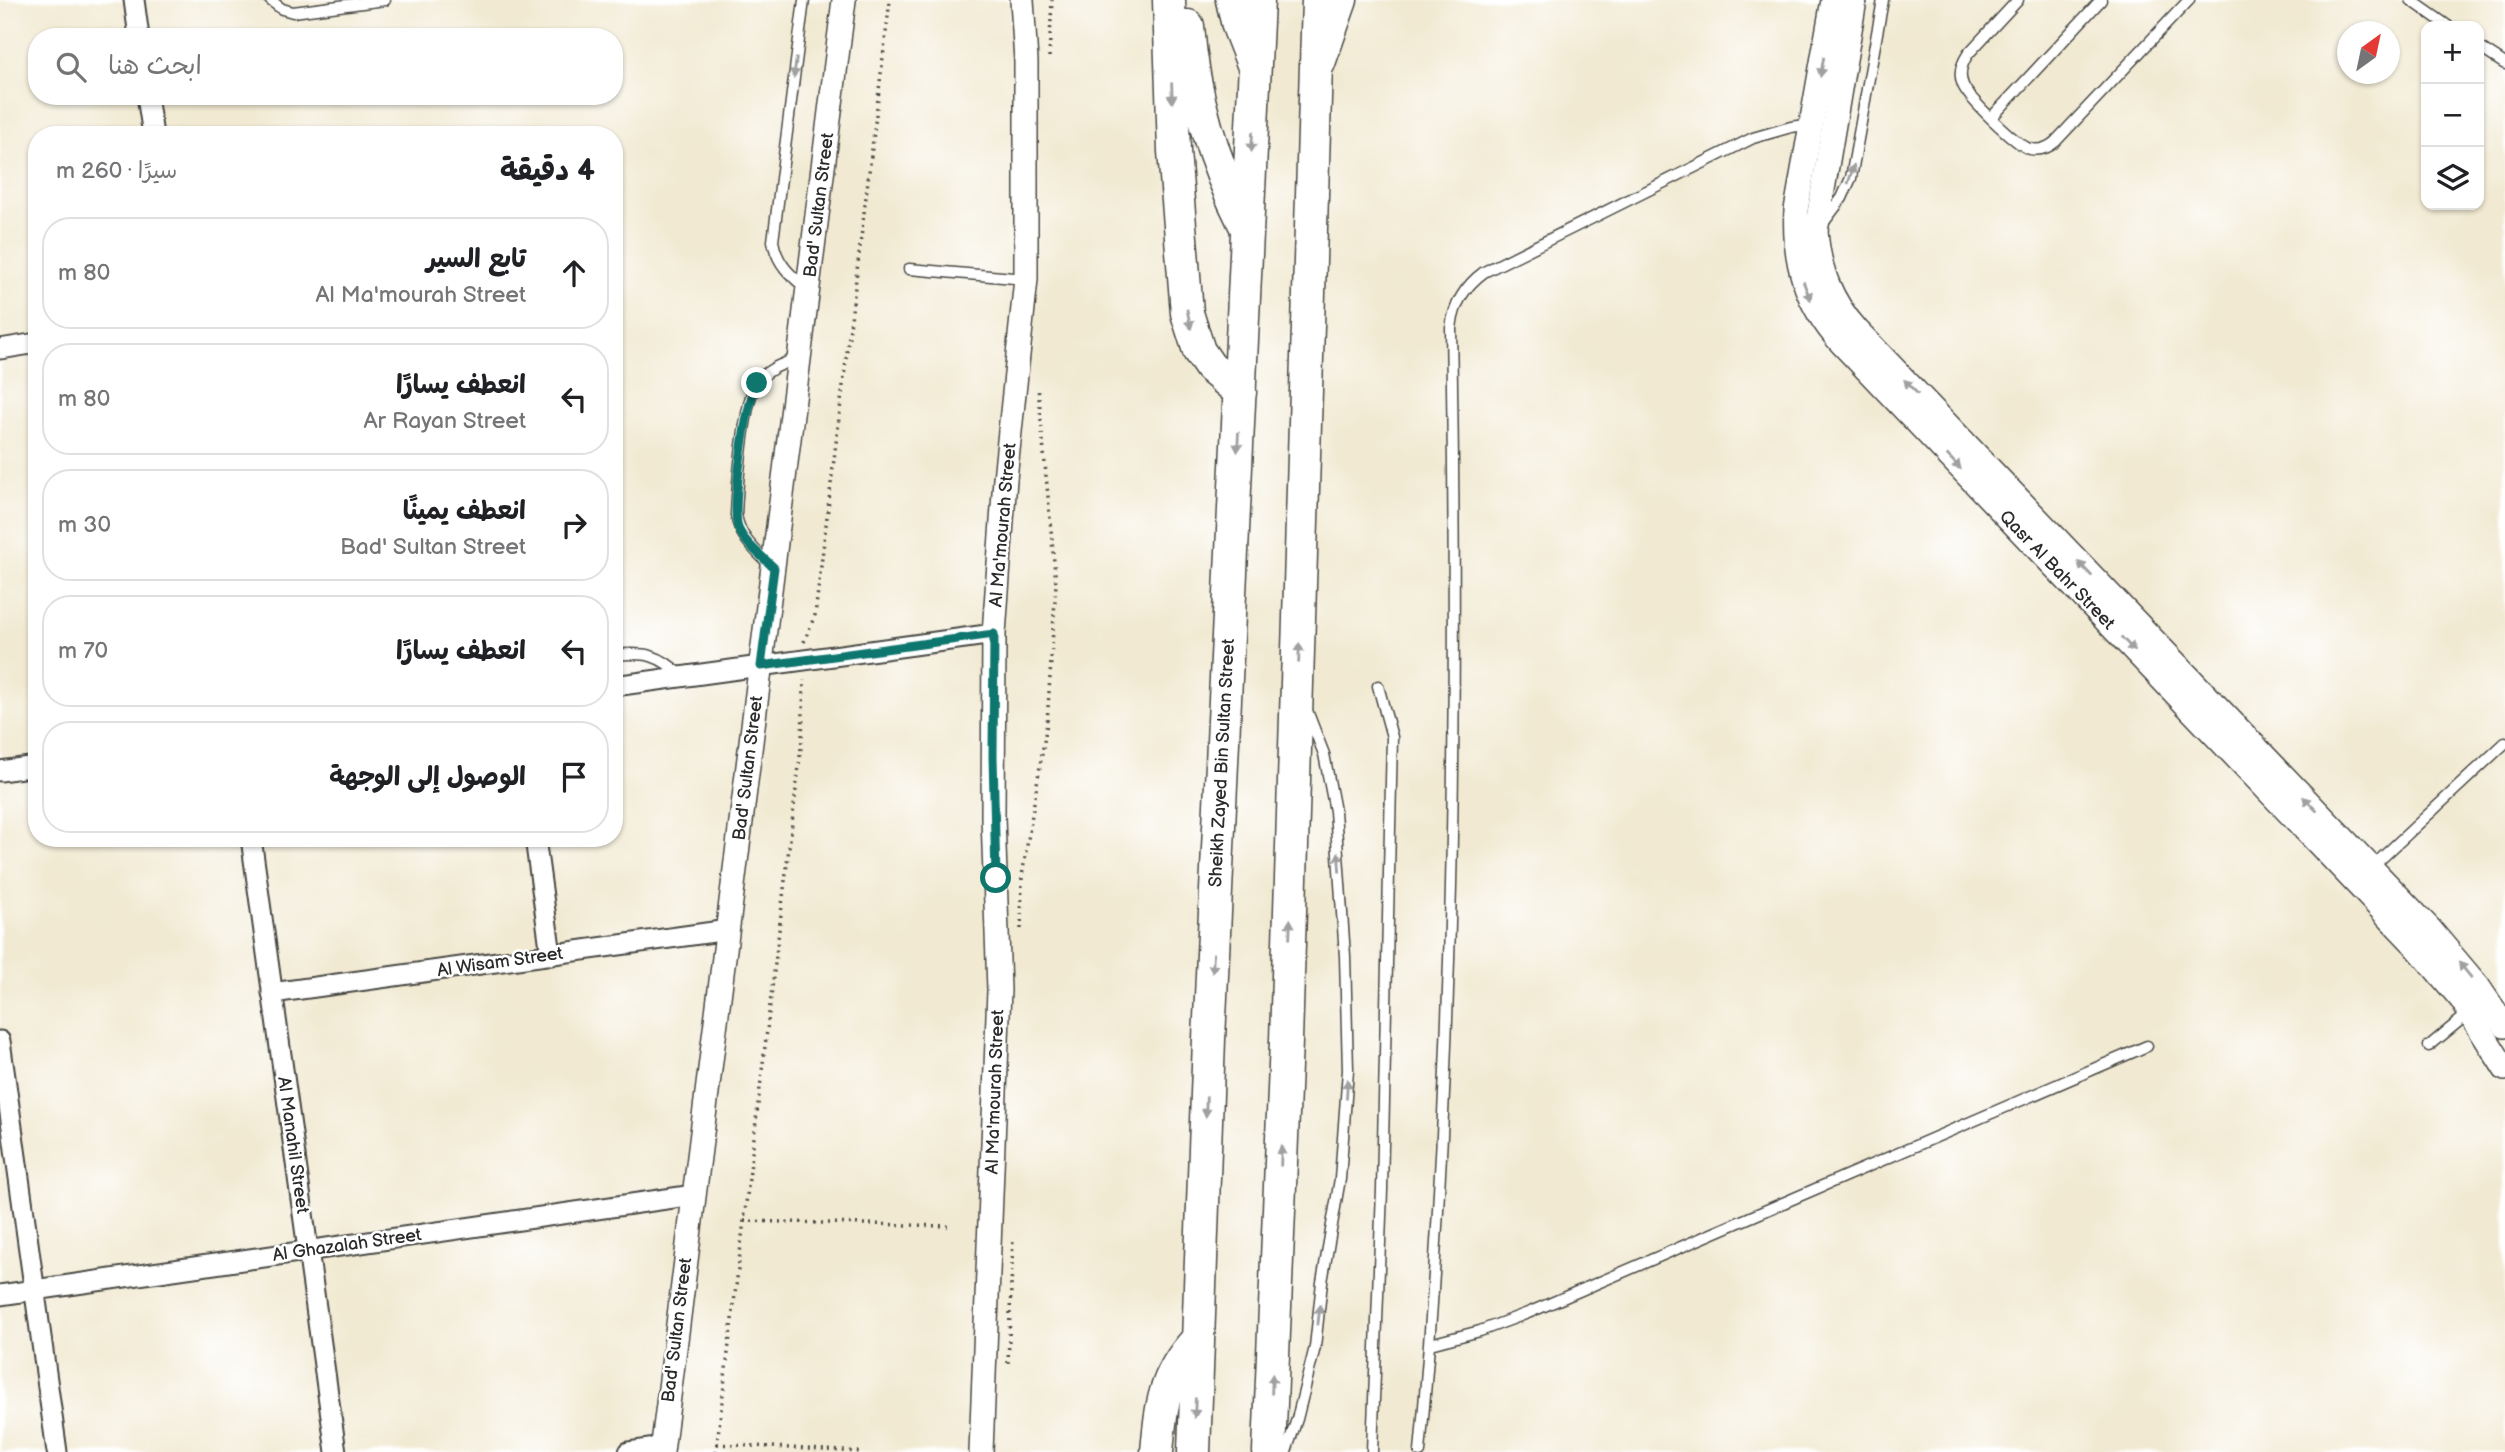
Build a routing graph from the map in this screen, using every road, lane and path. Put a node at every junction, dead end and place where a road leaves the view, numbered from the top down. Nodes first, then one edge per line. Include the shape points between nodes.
1 (134, 0) edge
2 (271, 0) edge
3 (386, 0) edge
4 (804, 0) edge
5 (844, 0) edge
6 (890, 0) edge
7 (1022, 0) edge
8 (1035, 0) edge
9 (1052, 0) edge
10 (1169, 0) edge
11 (1187, 0) edge
12 (1231, 0) edge
13 (1258, 0) edge
14 (1318, 0) edge
15 (1342, 0) edge
16 (1833, 0) edge
17 (1856, 0) edge
18 (1883, 0) edge
19 (2018, 0) edge
20 (2101, 0) edge
21 (2189, 0) edge
22 (2412, 0) edge
23 (2441, 21) edge
24 (138, 28) edge
25 (2484, 50) edge
26 (1049, 58) dead end
27 (1026, 61) junction
28 (2505, 64) edge
29 (1315, 73) junction
30 (1256, 74) junction
31 (148, 105) edge
32 (1992, 117) junction
33 (1823, 123) junction
34 (152, 126) edge
35 (1248, 231) junction
36 (1816, 231) junction
37 (909, 269) dead end
38 (1026, 279) junction
39 (808, 289) junction
40 (28, 345) edge
41 (0, 349) edge
42 (800, 357) junction
43 (1038, 386) dead end
44 (1240, 392) junction
45 (774, 568) junction
46 (994, 634) junction
47 (803, 644) dead end
48 (623, 654) edge
49 (761, 666) junction
50 (683, 677) junction
51 (804, 678) dead end
52 (623, 685) edge
53 (1378, 686) dead end
54 (1298, 692) junction
55 (2505, 743) edge
56 (28, 767) edge
57 (0, 771) edge
58 (252, 847) edge
59 (536, 847) edge
60 (2363, 875) junction
61 (727, 930) junction
62 (1020, 930) dead end
63 (551, 955) junction
64 (272, 993) junction
65 (2479, 1006) junction
66 (2505, 1026) edge
67 (0, 1041) edge
68 (2147, 1046) dead end
69 (2429, 1046) dead end
70 (2505, 1069) edge
71 (694, 1195) junction
72 (744, 1221) junction
73 (947, 1226) dead end
74 (1013, 1228) dead end
75 (308, 1251) junction
76 (34, 1289) junction
77 (0, 1295) edge
78 (1197, 1340) junction
79 (1430, 1344) junction
80 (1008, 1374) dead end
81 (717, 1444) junction
82 (662, 1450) edge
83 (57, 1452) edge
84 (336, 1452) edge
85 (629, 1452) edge
86 (716, 1452) edge
87 (862, 1452) edge
88 (981, 1452) edge
89 (1157, 1452) edge
90 (1194, 1452) edge
91 (1269, 1452) edge
92 (1286, 1452) edge
93 (1372, 1452) edge
94 (1420, 1452) edge

1 - 24 street
2 - 3 lane via 293,12
4 -> 39 lane via 773,241 784,269
5 - 39 street, Bad' Sultan Street
6 - 47 path via 815,615
7 - 27 street, Al Ma'mourah Street
8 - 27 street, Al Ma'mourah Street
9 - 26 path
10 -> 44 highway via 1174,150 1187,313 1199,351 1210,367
11 - 35 highway via 1201,111 1221,173
12 - 30 main road, Sheikh Zayed Bin Sultan Street
13 - 30 highway, Sheikh Zayed Bin Sultan Street
14 - 29 highway
15 - 29 main road
16 -> 33 street, Qasr Al Bahr Street
17 - 33 street, Qasr Al Bahr Street
36 -> 18 lane via 1851,178
19 - 32 lane via 1968,54 1961,69 1968,93
20 - 32 lane
21 - 32 lane via 2049,147 2025,147
22 - 23 lane
25 - 28 lane
27 - 38 street, Al Ma'mourah Street
54 -> 29 highway
30 -> 35 highway, Sheikh Zayed Bin Sultan Street
31 - 34 street
33 - 36 street, Qasr Al Bahr Street
33 -> 60 street, Qasr Al Bahr Street via 1796,210 1796,253 1808,294 1828,330
33 - 79 lane via 1753,138 1484,272 1464,291 1452,315 1452,848
35 - 44 highway, Sheikh Zayed Bin Sultan Street
60 -> 36 street, Qasr Al Bahr Street via 1845,317 1821,269
37 - 38 lane
38 - 46 street, Al Ma'mourah Street via 1004,478
39 - 42 street, Bad' Sultan Street
40 - 41 street
42 - 45 street, Bad' Sultan Street
42 - 45 lane via 772,369 752,392 736,502 743,538
43 - 62 path via 1055,584 1047,723 1022,876
44 -> 78 highway, Sheikh Zayed Bin Sultan Street
45 - 49 street, Bad' Sultan Street
46 - 49 street
46 - 88 street, Al Ma'mourah Street via 999,990
48 - 50 lane via 656,657
49 - 50 street
49 - 61 street, Bad' Sultan Street
50 - 52 street
51 - 72 path via 802,740
53 - 93 lane via 1392,737
91 -> 54 highway
92 -> 54 lane via 1315,1347 1340,1179 1348,1070 1335,811 1324,754
55 - 60 lane
56 - 57 street
58 - 64 street, Al Manahil Street
59 - 63 street
60 - 65 street, Qasr Al Bahr Street via 2446,948
61 - 63 street, Al Wisam Street
61 - 71 street, Bad' Sultan Street
63 - 64 street, Al Wisam Street
64 - 75 street, Al Manahil Street
65 - 66 street, Qasr Al Bahr Street
65 - 69 lane
65 - 70 street, Qasr Al Bahr Street
67 - 76 street
68 - 79 lane via 1528,1313
71 - 75 street, Al Ghazalah Street
71 - 82 street, Bad' Sultan Street
72 - 73 path
72 - 81 path
74 - 80 path
75 - 76 street, Al Ghazalah Street
75 - 84 street, Al Manahil Street
76 - 77 street, Al Ghazalah Street
76 - 83 street
78 - 89 highway via 1178,1363 1165,1390
78 -> 90 highway, Sheikh Zayed Bin Sultan Street
79 - 94 lane
81 - 86 path
81 - 87 path
82 - 85 street

